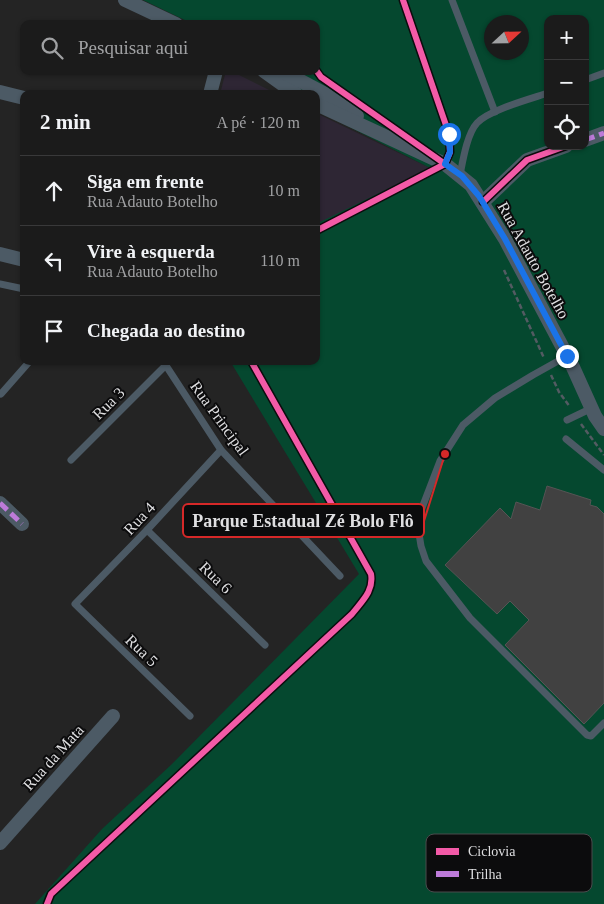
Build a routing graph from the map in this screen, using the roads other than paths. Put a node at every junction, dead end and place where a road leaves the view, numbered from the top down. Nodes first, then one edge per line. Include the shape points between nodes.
1 (125, 0) edge
2 (452, 0) edge
3 (168, 20) edge
4 (604, 73) edge
5 (215, 75) edge
6 (269, 75) edge
7 (289, 75) edge
8 (589, 79) edge
9 (211, 90) edge
10 (289, 90) edge
11 (318, 90) edge
12 (320, 91) edge
13 (0, 92) edge
14 (544, 94) edge
15 (20, 97) edge
16 (320, 106) edge
17 (495, 112) junction
18 (604, 133) edge
19 (389, 138) junction
20 (589, 139) edge
21 (555, 150) edge
22 (460, 174) junction
23 (483, 202) junction
24 (0, 254) edge
25 (20, 259) edge
26 (0, 284) edge
27 (20, 288) edge
28 (567, 356) junction
29 (26, 365) edge
30 (162, 365) edge
31 (165, 365) edge
32 (1, 394) edge
33 (592, 408) junction
34 (568, 420) dead end
35 (604, 429) edge
36 (566, 439) dead end
37 (221, 450) junction
38 (71, 460) dead end
39 (604, 470) edge
40 (0, 503) edge
41 (22, 524) dead end
42 (148, 530) junction
43 (340, 576) dead end
44 (75, 604) joint
45 (265, 645) dead end
46 (113, 716) dead end
47 (190, 716) dead end
48 (604, 723) edge
49 (0, 843) edge

1 - 3 street
2 - 17 lane
4 - 8 lane
5 - 9 street
6 - 10 street
7 - 11 street
12 - 19 street
13 - 15 street
14 - 17 lane
16 - 19 street
17 - 22 lane via 476,123 468,139
18 - 20 street
19 - 22 street, Rua Adauto Botelho
21 - 23 street via 527,160
22 - 23 street, Rua Adauto Botelho
23 - 28 street, Rua Adauto Botelho
24 - 25 street
26 - 27 lane
28 - 33 street, Rua Adauto Botelho
28 - 48 lane via 496,398 463,425 440,461 417,521 420,546 426,561 470,618 587,735 591,736
29 - 32 lane
30 - 38 lane, Rua 3
31 - 37 lane, Rua Principal
33 - 34 lane
33 - 35 street, Rua Adauto Botelho
36 - 39 lane
37 - 42 lane, Rua 4
37 - 43 lane, Rua Principal
40 - 41 street
42 - 44 lane, Rua 4
42 - 45 lane, Rua 6
44 - 47 lane, Rua 5
46 - 49 street, Rua da Mata

